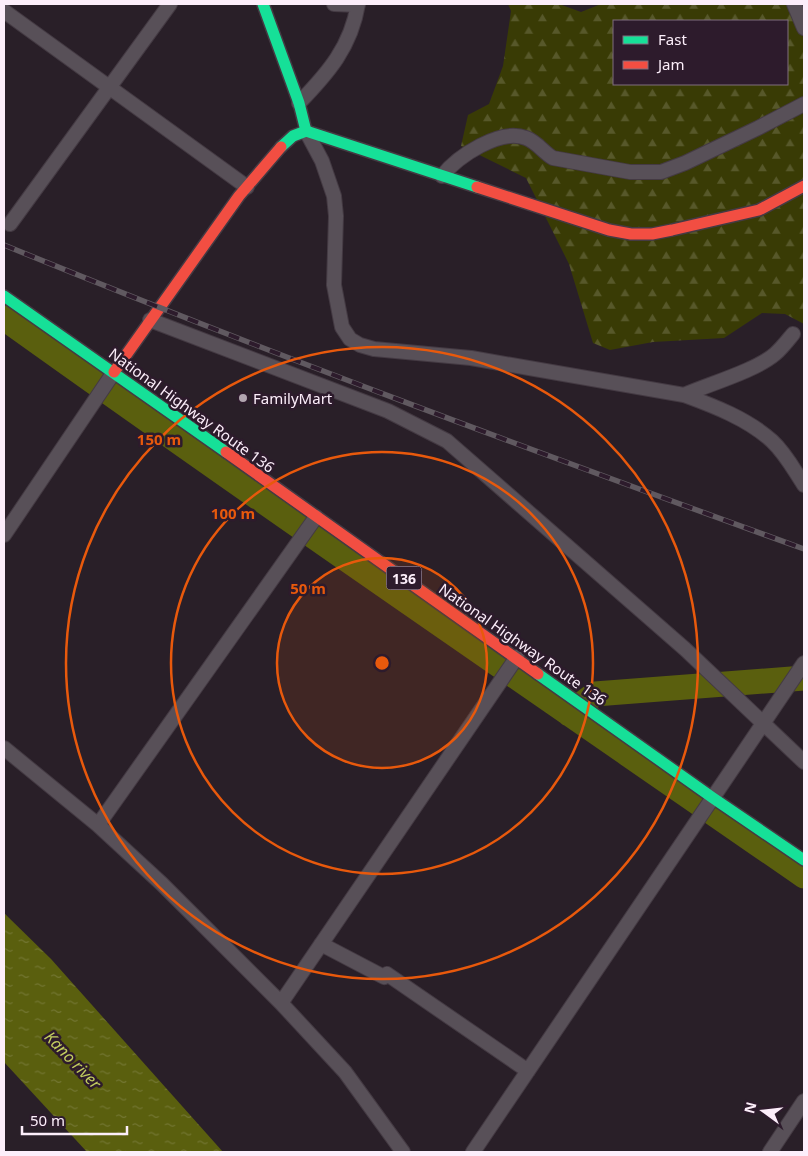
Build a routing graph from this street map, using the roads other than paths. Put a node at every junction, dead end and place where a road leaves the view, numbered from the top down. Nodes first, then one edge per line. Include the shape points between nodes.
1 (170, 4) edge
2 (263, 4) edge
3 (334, 4) edge
4 (358, 4) edge
5 (794, 4) edge
6 (4, 11) edge
7 (804, 28) edge
8 (110, 87) junction
9 (299, 103) junction
10 (804, 104) edge
11 (306, 131) junction
12 (442, 176) junction
13 (804, 186) edge
14 (247, 187) junction
15 (10, 224) dead end
16 (4, 296) edge
17 (150, 320) junction
18 (794, 334) dead end
19 (114, 372) junction
20 (684, 395) junction
21 (804, 485) edge
22 (316, 517) junction
23 (4, 535) edge
24 (517, 657) junction
25 (804, 663) edge
26 (788, 686) junction
27 (804, 688) edge
28 (763, 724) junction
29 (4, 748) edge
30 (804, 762) edge
31 (713, 798) junction
32 (98, 825) junction
33 (804, 860) edge
34 (321, 944) junction
35 (281, 1003) junction
36 (528, 1071) junction
37 (804, 1101) edge
38 (403, 1152) edge
39 (473, 1152) edge
40 (770, 1152) edge

1 - 8 street
2 - 9 main road
3 - 4 street
4 - 9 street via 340,55
5 - 7 street
6 - 8 street
8 - 14 street
8 - 15 street
9 - 11 main road
10 - 12 street via 661,172 630,172 553,158 536,143 515,135 492,140 472,151
11 - 12 main road
11 - 14 main road via 293,136
11 - 20 street via 322,161 334,196 334,285 342,327 350,339 374,349 471,358
12 - 13 main road via 609,230 631,234 652,234 760,210
14 - 17 main road
16 - 19 main road, National Highway Route 136 / 136
17 - 19 main road
17 - 28 street via 388,411 447,441 685,649
18 - 20 street via 775,354 761,362
19 - 22 main road, National Highway Route 136 / 136
19 - 23 street
20 - 21 street via 738,419 772,441
22 - 24 main road, National Highway Route 136 / 136
22 - 32 street
24 - 31 main road, National Highway Route 136 / 136
24 - 34 street
25 - 26 street
26 - 27 street
26 - 28 street
28 - 30 street
28 - 31 street
29 - 32 street
31 - 33 main road, National Highway Route 136 / 136
31 - 36 street
32 - 35 street
34 - 35 street
34 - 36 street via 384,978 387,974
35 - 38 street via 345,1072
36 - 39 street
37 - 40 street

